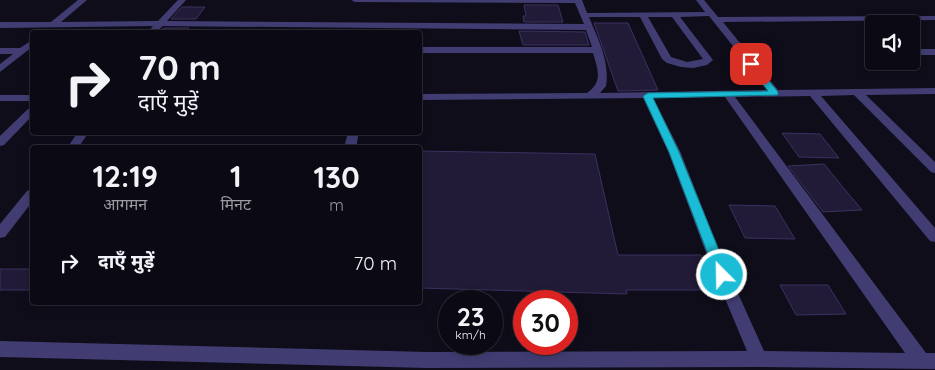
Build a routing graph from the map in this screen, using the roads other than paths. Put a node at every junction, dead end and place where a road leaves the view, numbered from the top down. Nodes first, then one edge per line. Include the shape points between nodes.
1 (83, 0) edge
2 (182, 0) edge
3 (355, 0) edge
4 (578, 0) edge
5 (700, 0) edge
6 (674, 14) junction
7 (584, 15) junction
8 (643, 15) junction
9 (713, 17) junction
10 (935, 18) edge
11 (161, 23) junction
12 (54, 24) junction
13 (0, 25) edge
14 (589, 27) junction
15 (46, 30) edge
16 (154, 30) edge
17 (30, 45) edge
18 (422, 50) edge
19 (598, 50) junction
20 (0, 51) edge
21 (23, 51) junction
22 (920, 52) edge
23 (935, 52) edge
24 (0, 70) edge
25 (857, 92) junction
26 (813, 93) junction
27 (728, 94) junction
28 (775, 94) junction
29 (933, 94) edge
30 (589, 96) junction
31 (648, 96) junction
32 (422, 97) edge
33 (0, 98) edge
34 (30, 98) edge
35 (30, 113) edge
36 (0, 142) edge
37 (935, 169) edge
38 (30, 196) edge
39 (0, 233) edge
40 (935, 237) edge
41 (0, 348) edge
42 (759, 358) junction
43 (822, 364) edge
44 (928, 364) edge
45 (496, 365) edge

1 - 12 street
2 - 11 street
3 - 4 street
4 - 7 street
5 - 9 street
6 - 8 street
6 - 8 street via 708,60 704,63 672,63
6 - 9 street
7 - 8 street
7 - 14 street
9 - 10 street
9 - 28 street
11 - 12 street
11 - 14 street
11 - 16 street
12 - 13 street
12 - 15 street
14 - 19 street
17 - 21 street
18 - 19 street
19 - 30 street via 602,80 598,90
20 - 21 street
21 - 24 street
22 - 23 street
25 - 26 street
25 - 29 street
25 - 37 street
26 - 28 street
26 - 40 street
27 - 28 street
27 - 31 street
27 - 44 street
30 - 31 street
30 - 32 street
31 - 42 street
33 - 34 street
35 - 36 street
38 - 39 street
41 - 45 street via 427,360
42 - 43 street
42 - 45 street
43 - 44 street

